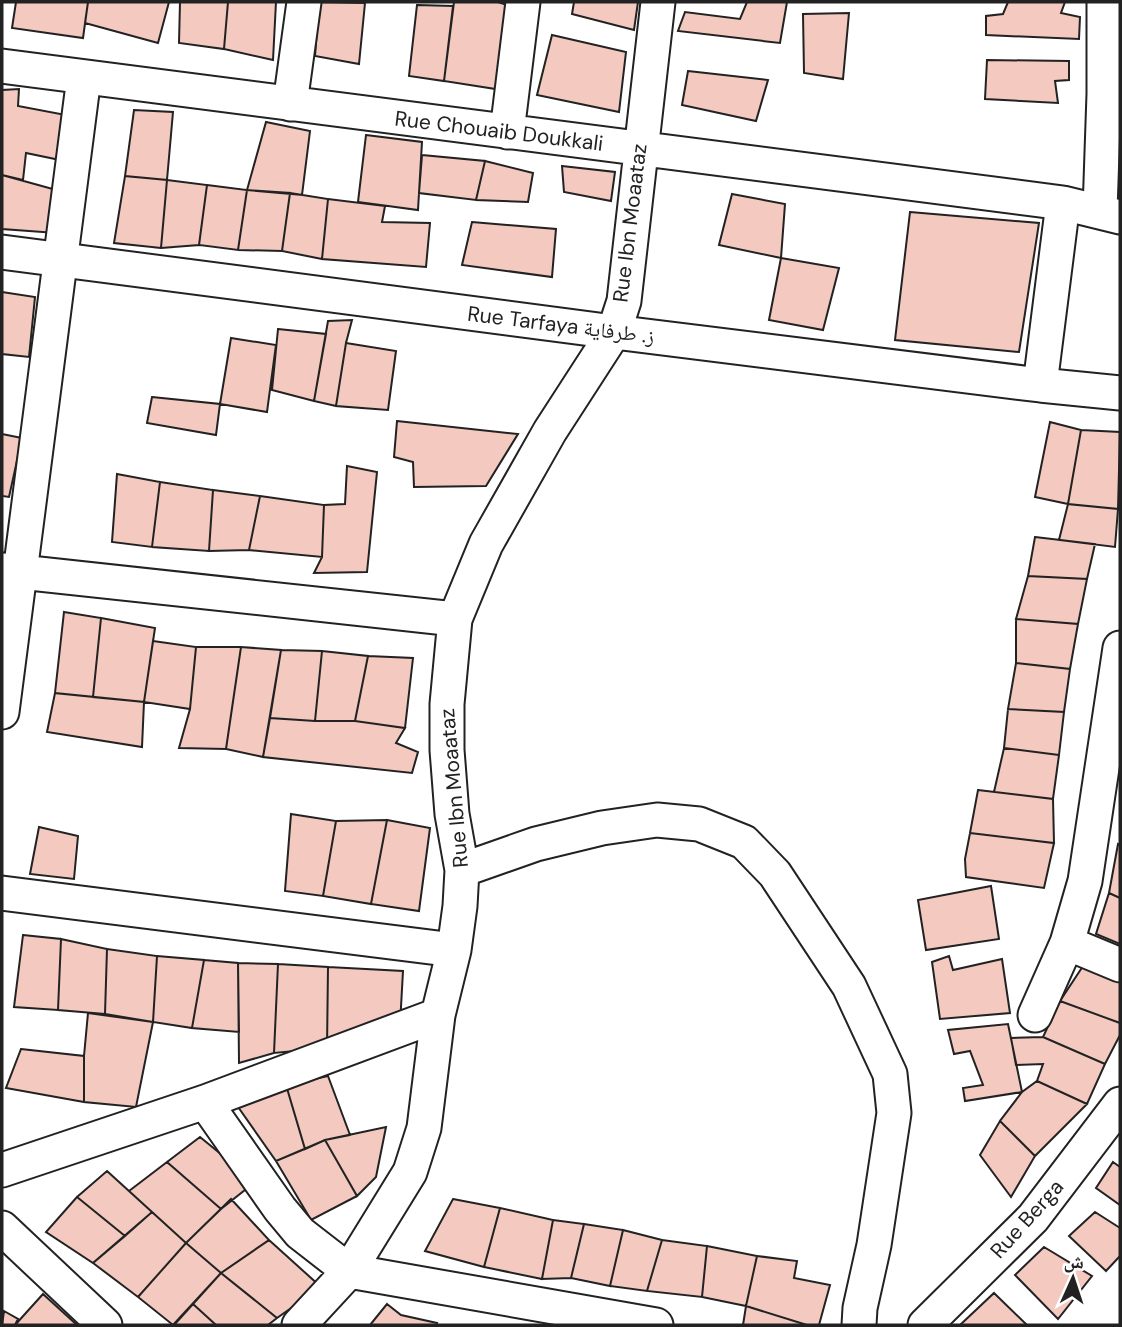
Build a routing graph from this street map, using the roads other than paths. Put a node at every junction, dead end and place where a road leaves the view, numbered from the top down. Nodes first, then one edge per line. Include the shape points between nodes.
1 (304, 2) edge
2 (523, 2) edge
3 (657, 2) edge
4 (1104, 2) edge
5 (2, 66) edge
6 (84, 77) junction
7 (290, 104) junction
8 (507, 132) junction
9 (639, 149) junction
10 (1063, 203) junction
11 (1110, 214) edge
12 (2, 252) edge
13 (62, 259) junction
14 (614, 332) junction
15 (1040, 385) junction
16 (1120, 393) edge
17 (10, 571) edge
18 (455, 619) junction
19 (1120, 648) edge
20 (2, 712) edge
21 (462, 870) junction
22 (2, 893) edge
23 (1067, 943) junction
24 (454, 950) junction
25 (1120, 965) edge
26 (438, 1015) junction
27 (1035, 1015) dead end
28 (205, 1102) junction
29 (1120, 1104) edge
30 (2, 1170) edge
31 (2, 1228) edge
32 (349, 1270) junction
33 (105, 1325) edge
34 (299, 1325) edge
35 (656, 1325) edge
36 (859, 1325) edge
37 (925, 1325) edge

1 - 7 street
2 - 8 street
3 - 9 street, Rue Ibn Moaataz
4 - 11 street
5 - 6 street, Rue Chouaib Doukkali
6 - 7 street, Rue Chouaib Doukkali
6 - 13 street
7 - 8 street, Rue Chouaib Doukkali
8 - 9 street, Rue Chouaib Doukkali
9 - 10 street, Rue Chouaib Doukkali
9 - 14 street, Rue Ibn Moaataz via 624,301
10 - 11 street, Rue Chouaib Doukkali
10 - 15 street
12 - 13 street, Rue Tarfaya ز. طرفاية
13 - 14 street, Rue Tarfaya ز. طرفاية
13 - 17 street
14 - 15 street, Rue Tarfaya ز. طرفاية
14 - 18 street, Rue Ibn Moaataz via 550,430 485,544
15 - 16 street, Rue Tarfaya ز. طرفاية
17 - 18 street
17 - 20 street
18 - 21 street, Rue Ibn Moaataz via 447,750
19 - 23 street via 1085,881
21 - 24 street, Rue Ibn Moaataz
21 - 36 street via 536,844 657,820 699,824 744,842 775,874 849,986 890,1074 894,1113
22 - 24 street
23 - 25 street
23 - 27 street
24 - 26 street, Rue Ibn Moaataz
26 - 28 street
26 - 32 street, Rue Ibn Moaataz via 419,1150
28 - 30 street
28 - 32 street via 300,1233
29 - 37 street, Rue Berga via 1032,1218
31 - 33 street
32 - 34 street, Rue Ibn Moaataz
32 - 35 street

